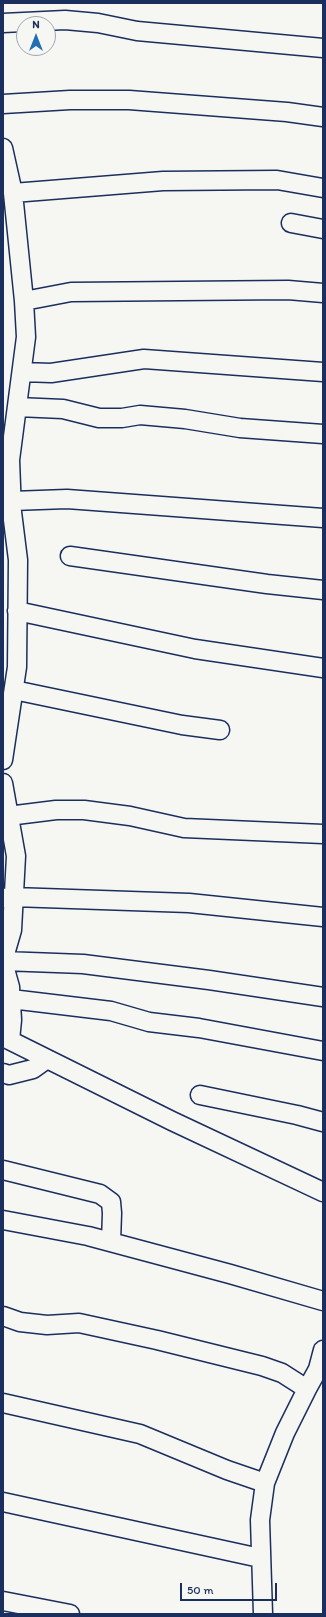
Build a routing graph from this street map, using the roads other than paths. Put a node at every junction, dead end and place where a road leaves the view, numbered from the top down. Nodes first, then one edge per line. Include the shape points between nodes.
1 (3, 23) edge
2 (323, 48) edge
3 (3, 104) edge
4 (323, 117) edge
5 (3, 148) edge
6 (323, 188) edge
7 (13, 193) junction
8 (291, 223) dead end
9 (323, 229) edge
10 (323, 293) edge
11 (24, 301) junction
12 (22, 372) junction
13 (323, 372) edge
14 (17, 407) junction
15 (323, 434) edge
16 (12, 501) junction
17 (323, 518) edge
18 (70, 556) dead end
19 (323, 590) edge
20 (17, 611) junction
21 (323, 668) edge
22 (14, 690) junction
23 (220, 730) dead end
24 (3, 760) edge
25 (3, 783) edge
26 (8, 816) junction
27 (323, 834) edge
28 (8, 898) edge
29 (323, 917) edge
30 (3, 961) edge
31 (323, 996) edge
32 (11, 998) junction
33 (6, 1039) edge
34 (323, 1051) edge
35 (47, 1059) junction
36 (3, 1073) edge
37 (200, 1095) dead end
38 (323, 1122) edge
39 (3, 1170) edge
40 (323, 1192) edge
41 (3, 1220) edge
42 (111, 1242) junction
43 (323, 1300) edge
44 (3, 1316) edge
45 (323, 1350) edge
46 (307, 1388) junction
47 (3, 1403) edge
48 (265, 1483) junction
49 (3, 1502) edge
50 (260, 1558) junction
51 (3, 1601) edge
52 (70, 1614) edge
53 (263, 1614) edge

1 - 2 street via 65,20 98,23 137,32
3 - 4 street via 129,100
5 - 7 street
6 - 7 street via 277,180 163,181
7 - 11 street
8 - 9 street
10 - 11 street via 288,290 72,292
11 - 12 street via 26,337
12 - 13 street via 52,373 144,359
12 - 14 street
14 - 15 street via 63,409 99,418 140,415 240,428
14 - 16 street via 10,460
16 - 17 street via 67,499
16 - 20 street via 18,560
18 - 19 street
20 - 21 street via 195,650
20 - 22 street via 17,666
22 - 23 street via 182,725
22 - 24 street
25 - 26 street
26 - 27 street via 56,810 84,810 130,816 184,828
26 - 28 street via 16,856
28 - 29 street via 189,903
28 - 30 street via 12,930
30 - 31 street via 83,964
30 - 32 street
32 - 33 street via 12,1020
32 - 34 street via 111,1011 149,1022 198,1028
33 - 35 street
35 - 36 street via 33,1069 9,1075
35 - 40 street
37 - 38 street
39 - 42 street via 100,1194 111,1202
41 - 42 street
42 - 43 street
44 - 46 street via 20,1322 47,1325 80,1322 157,1340 262,1366 282,1373
45 - 46 street via 318,1369
46 - 48 street via 285,1432
47 - 48 street via 140,1434
48 - 50 street via 260,1520
49 - 50 street
50 - 53 street
51 - 52 street

